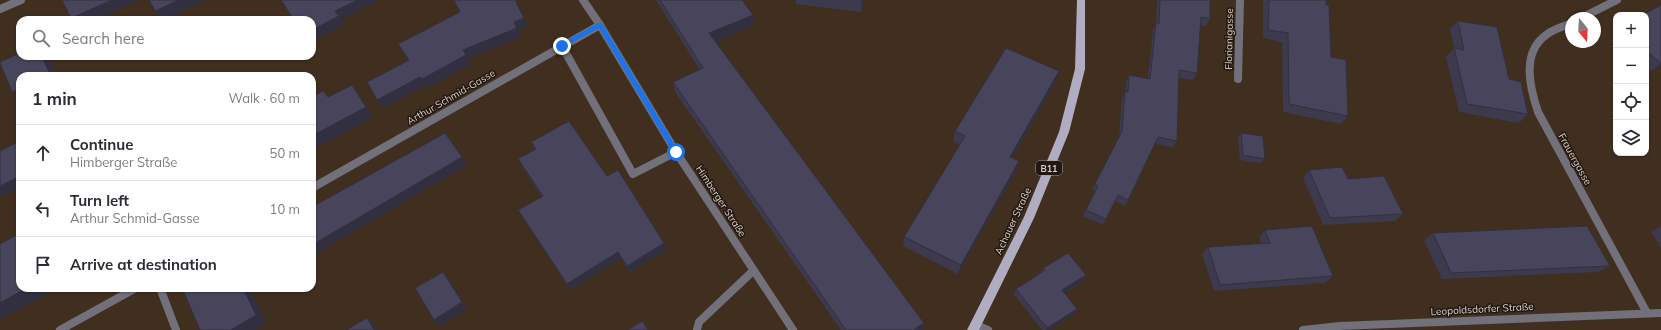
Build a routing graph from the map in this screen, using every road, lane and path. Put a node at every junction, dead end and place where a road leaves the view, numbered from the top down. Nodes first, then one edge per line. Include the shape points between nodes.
1 (21, 0) edge
2 (583, 0) edge
3 (1081, 0) edge
4 (1240, 0) edge
5 (1617, 0) edge
6 (0, 9) edge
7 (1593, 12) edge
8 (600, 25) junction
9 (1565, 26) edge
10 (562, 46) junction
11 (1238, 79) dead end
12 (676, 152) junction
13 (316, 186) edge
14 (753, 271) junction
15 (129, 292) edge
16 (162, 292) edge
17 (1647, 313) junction
18 (1661, 313) edge
19 (975, 328) edge
20 (60, 330) edge
21 (176, 330) edge
22 (697, 330) edge
23 (793, 330) edge
24 (988, 330) edge
25 (1303, 330) edge

1 - 6 street
2 - 8 street, Himberger Straße
3 - 19 main road, Achauer Straße / B11 via 1080,69 1064,132 1029,218
4 - 11 street, Florianigasse
5 - 7 street
8 - 10 street, Arthur Schmid-Gasse
8 - 12 street, Himberger Straße
9 - 17 street, Frauergasse via 1544,36 1531,56 1529,85 1538,112
10 - 12 street via 633,174
10 - 13 street, Arthur Schmid-Gasse
12 - 14 street, Himberger Straße
14 - 22 street via 699,322
14 - 23 street, Himberger Straße
15 - 20 street
16 - 21 street
17 - 18 street, Leopoldsdorfer Straße
17 - 25 street, Leopoldsdorfer Straße
19 - 24 street

